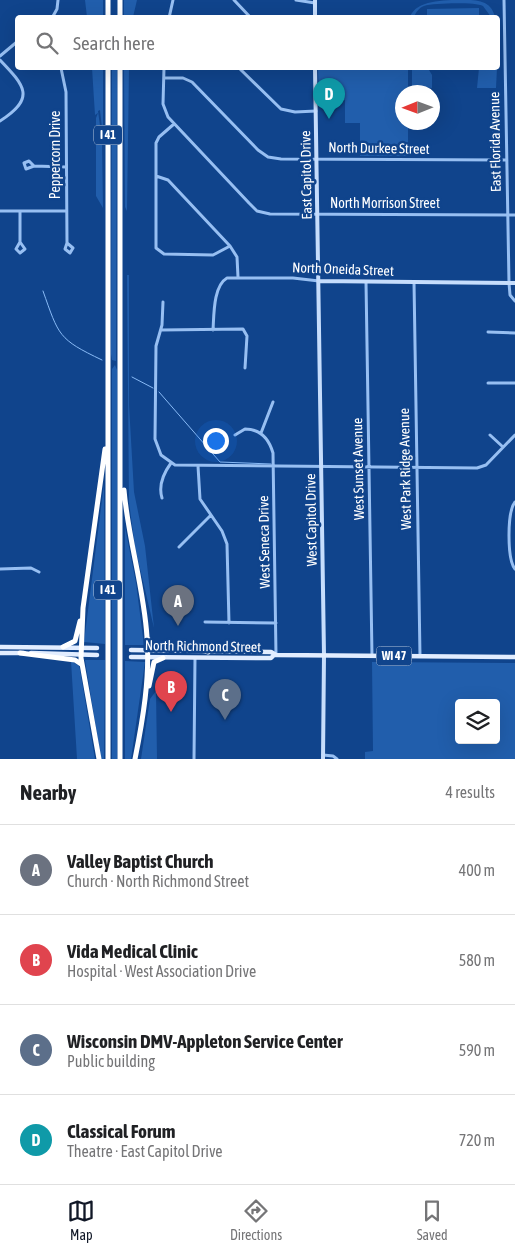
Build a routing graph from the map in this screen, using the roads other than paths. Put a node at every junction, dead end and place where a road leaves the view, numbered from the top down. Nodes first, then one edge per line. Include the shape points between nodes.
1 (58, 0) edge
2 (108, 0) edge
3 (120, 0) edge
4 (173, 0) edge
5 (234, 0) edge
6 (296, 0) edge
7 (504, 0) edge
8 (315, 2) edge
9 (54, 15) edge
10 (108, 15) edge
11 (120, 15) edge
12 (170, 15) edge
13 (248, 15) edge
14 (315, 15) edge
15 (15, 44) edge
16 (0, 56) edge
17 (0, 60) edge
18 (62, 70) edge
19 (108, 70) edge
20 (120, 70) edge
21 (164, 70) edge
22 (241, 70) edge
23 (315, 70) edge
24 (164, 78) junction
25 (316, 111) junction
26 (0, 122) edge
27 (174, 124) junction
28 (317, 158) junction
29 (507, 160) junction
30 (34, 166) dead end
31 (66, 167) junction
32 (156, 176) junction
33 (20, 211) junction
34 (66, 211) junction
35 (0, 212) edge
36 (318, 214) junction
37 (508, 215) junction
38 (515, 215) edge
39 (20, 242) dead end
40 (67, 243) dead end
41 (230, 246) junction
42 (238, 277) junction
43 (319, 281) junction
44 (366, 282) junction
45 (414, 282) junction
46 (509, 283) junction
47 (515, 283) edge
48 (515, 301) edge
49 (163, 302) dead end
50 (161, 330) junction
51 (213, 330) junction
52 (488, 332) dead end
53 (515, 332) edge
54 (245, 368) dead end
55 (488, 383) dead end
56 (515, 383) edge
57 (273, 402) dead end
58 (108, 422) junction
59 (261, 433) junction
60 (490, 434) dead end
61 (236, 435) dead end
62 (515, 435) edge
63 (503, 447) junction
64 (171, 463) junction
65 (198, 466) junction
66 (321, 466) junction
67 (120, 467) junction
68 (274, 467) junction
69 (369, 467) junction
70 (416, 468) junction
71 (162, 498) dead end
72 (515, 502) edge
73 (212, 517) junction
74 (179, 547) dead end
75 (0, 569) edge
76 (515, 569) edge
77 (39, 572) dead end
78 (83, 608) junction
79 (205, 622) dead end
80 (229, 623) junction
81 (276, 623) junction
82 (147, 638) junction
83 (0, 647) edge
84 (63, 647) junction
85 (82, 648) junction
86 (98, 648) dead end
87 (131, 650) dead end
88 (208, 652) junction
89 (0, 653) edge
90 (20, 653) junction
91 (81, 654) junction
92 (147, 654) junction
93 (97, 655) dead end
94 (275, 655) junction
95 (324, 655) junction
96 (131, 656) dead end
97 (372, 656) junction
98 (420, 656) junction
99 (515, 657) edge
100 (163, 658) junction
101 (195, 658) junction
102 (81, 664) junction
103 (145, 701) junction
104 (323, 757) edge
105 (98, 759) edge
106 (108, 759) edge
107 (120, 759) edge
108 (135, 759) edge
109 (194, 759) edge
110 (337, 759) edge

1 - 9 street
2 - 10 highway
3 - 11 highway
4 - 12 street
5 - 13 street
6 - 8 street
7 - 29 street, East Florida Avenue
8 - 14 street
15 - 16 street
17 - 26 street via 19,80 23,92 20,106
18 - 31 street, Peppercorn Drive via 66,88
19 - 58 highway, I 41
20 - 67 highway, I 41
21 - 24 street, North Morrison Street
22 - 25 street via 281,109
23 - 25 street, East Capitol Drive
24 - 27 street, North Morrison Street via 163,104
24 - 28 street, North Durkee Street via 183,78 192,82 263,155 280,159
25 - 28 street, East Capitol Drive
27 - 32 street via 156,143
27 - 36 street, North Morrison Street via 257,210 270,214
28 - 29 street, North Durkee Street
28 - 36 street, East Capitol Drive
29 - 37 street, East Florida Avenue
30 - 31 street
31 - 34 street, Peppercorn Drive
32 - 41 street via 168,180
32 - 41 street via 156,245 159,251 164,254 214,255
33 - 34 street
33 - 35 street
33 - 39 street
34 - 40 street, Peppercorn Drive
36 - 37 street, North Morrison Street
36 - 43 street, East Capitol Drive
37 - 38 street, North Morrison Street
37 - 46 street, East Florida Avenue
41 - 42 street via 237,257
42 - 43 street, North Oneida Street
42 - 51 street via 227,278 220,285
43 - 44 street, North Oneida Street
43 - 66 street, West Capitol Drive
44 - 45 street, North Oneida Street
44 - 69 street, West Sunset Avenue
45 - 46 street, North Oneida Street
45 - 70 street, West Park Ridge Avenue
46 - 47 street, North Oneida Street
46 - 48 street, East Florida Avenue via 510,295
49 - 50 street
50 - 51 street
50 - 64 street via 156,346 156,445
51 - 54 street via 242,329 247,336
52 - 53 street
55 - 56 street
57 - 59 street
58 - 78 highway
58 - 106 highway, I 41
59 - 61 street via 245,428
59 - 68 street, West Seneca Drive via 271,447
60 - 63 street
62 - 63 street
63 - 70 street via 480,467
64 - 65 street
64 - 71 street via 162,480
65 - 68 street
65 - 73 street via 199,494
66 - 68 street
66 - 69 street
66 - 95 street, West Capitol Drive
67 - 82 highway
67 - 107 highway, I 41
68 - 81 street, West Seneca Drive
69 - 70 street
69 - 97 street, West Sunset Avenue
70 - 98 street, West Park Ridge Avenue
72 - 76 street via 510,513 510,558
73 - 74 street
73 - 80 street via 227,544
75 - 77 street via 31,568
78 - 84 highway via 75,641
78 - 85 highway
79 - 80 street
80 - 81 street
81 - 94 street, West Seneca Drive
82 - 88 highway via 159,645
82 - 92 highway
83 - 84 main road
84 - 85 main road
85 - 86 main road
85 - 91 highway
87 - 92 main road, North Richmond Street / WI 47
88 - 92 main road, North Richmond Street / WI 47
88 - 94 main road, North Richmond Street / WI 47 via 271,652
89 - 90 main road
90 - 91 main road
90 - 102 highway via 75,660
91 - 93 main road
91 - 102 highway
92 - 96 main road, North Richmond Street / WI 47
92 - 100 main road, North Richmond Street / WI 47
92 - 103 highway
94 - 95 main road, North Richmond Street / WI 47
94 - 101 main road, North Richmond Street / WI 47 via 271,658
95 - 97 main road, North Richmond Street / WI 47
95 - 104 street, West Capitol Drive
97 - 98 main road, North Richmond Street / WI 47
98 - 99 main road, North Richmond Street / WI 47
100 - 101 main road, North Richmond Street / WI 47
100 - 103 highway via 154,663
101 - 109 street
102 - 105 highway
103 - 108 highway
104 - 110 street via 334,756

